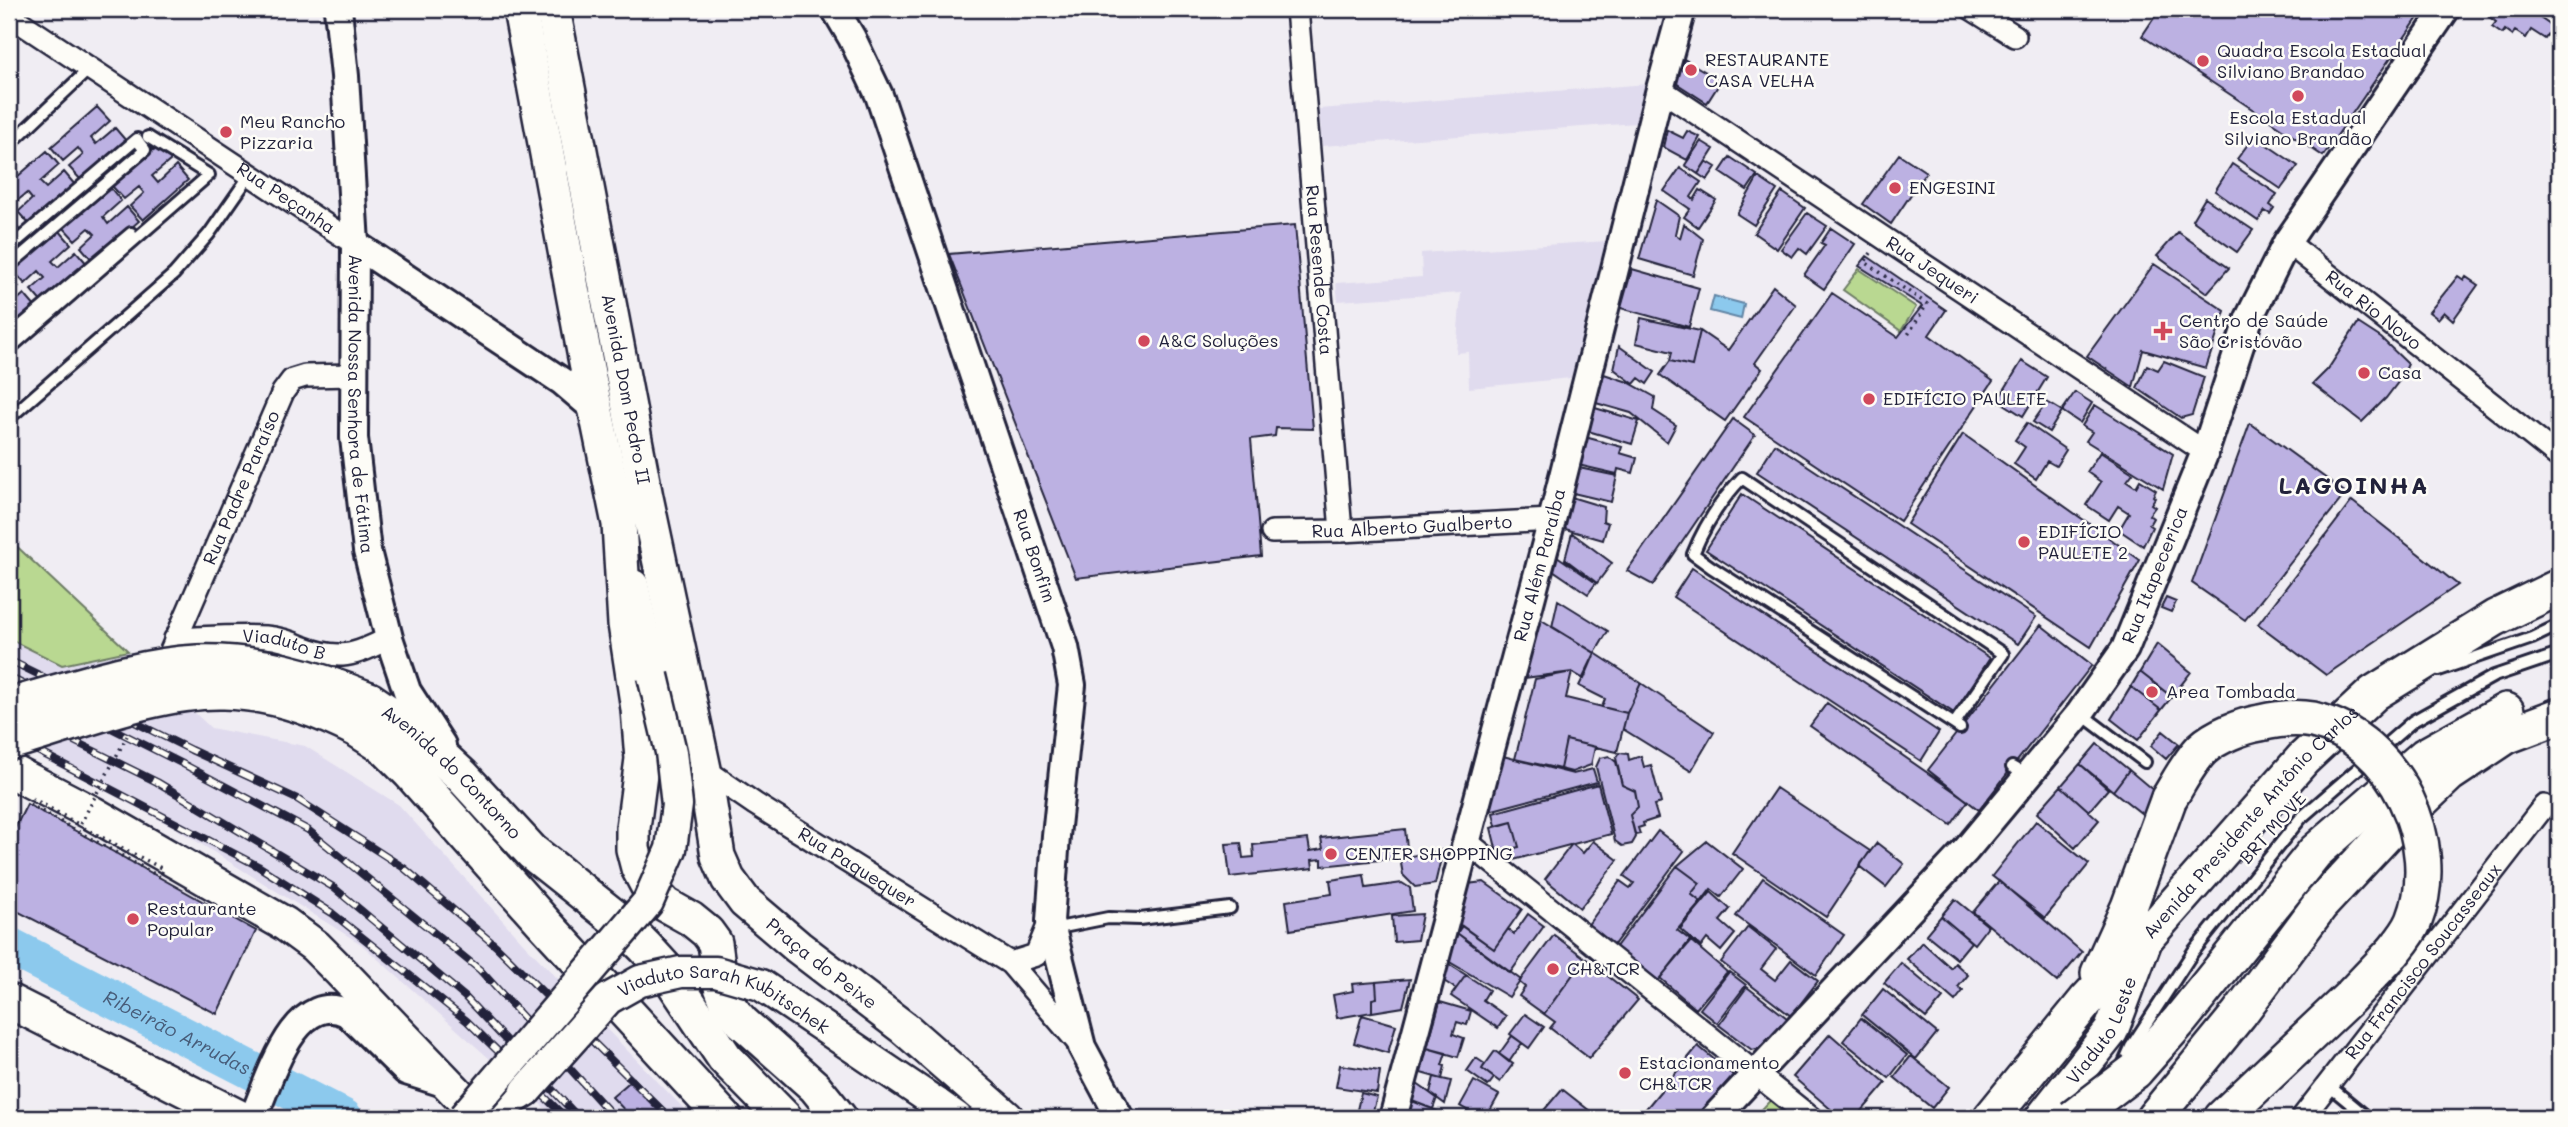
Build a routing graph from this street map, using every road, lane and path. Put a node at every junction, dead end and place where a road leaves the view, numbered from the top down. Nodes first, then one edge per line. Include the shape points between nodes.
1 (338, 9) edge
2 (520, 9) edge
3 (553, 9) edge
4 (835, 9) edge
5 (1297, 9) edge
6 (1682, 9) edge
7 (1972, 9) edge
8 (2446, 9) edge
9 (16, 15) edge
10 (2015, 36) dead end
11 (89, 69) junction
12 (1660, 89) junction
13 (167, 122) junction
14 (144, 141) junction
15 (9, 145) edge
16 (205, 171) junction
17 (250, 175) junction
18 (1882, 237) junction
19 (2287, 242) junction
20 (355, 244) junction
21 (9, 248) edge
22 (9, 266) edge
23 (9, 336) edge
24 (1906, 338) dead end
25 (9, 349) edge
26 (354, 374) junction
27 (597, 411) junction
28 (15, 413) dead end
29 (2205, 452) junction
30 (2559, 457) edge
31 (1552, 520) junction
32 (619, 524) junction
33 (1341, 531) junction
34 (1272, 532) dead end
35 (2559, 587) edge
36 (2559, 625) edge
37 (388, 638) junction
38 (172, 646) joint
39 (2559, 654) edge
40 (2374, 693) junction
41 (2559, 693) edge
42 (9, 706) edge
43 (2080, 713) junction
44 (363, 715) junction
45 (2559, 716) edge
46 (1957, 726) joint
47 (131, 727) dead end
48 (9, 742) edge
49 (2146, 762) dead end
50 (704, 769) junction
51 (9, 770) edge
52 (462, 776) junction
53 (2544, 806) dead end
54 (84, 828) dead end
55 (1467, 842) junction
56 (1230, 908) dead end
57 (1051, 925) junction
58 (2147, 936) junction
59 (1010, 963) junction
60 (9, 1001) edge
61 (2087, 1001) junction
62 (2121, 1039) junction
63 (1082, 1046) junction
64 (2116, 1067) dead end
65 (2098, 1069) dead end
66 (1756, 1074) junction
67 (2109, 1077) dead end
68 (450, 1085) junction
69 (2328, 1085) junction
70 (527, 1091) junction
71 (2081, 1106) edge
72 (2107, 1107) dead end
73 (947, 1111) edge
74 (241, 1118) edge
75 (253, 1118) edge
76 (463, 1118) edge
77 (483, 1118) edge
78 (502, 1118) edge
79 (724, 1118) edge
80 (784, 1118) edge
81 (840, 1118) edge
82 (1007, 1118) edge
83 (1121, 1118) edge
84 (1393, 1118) edge
85 (1714, 1118) edge
86 (1730, 1118) edge
87 (1811, 1118) edge
88 (1991, 1118) edge
89 (2042, 1118) edge
90 (2080, 1118) edge
91 (2154, 1118) edge
92 (2222, 1118) edge
93 (2302, 1118) edge
94 (2368, 1118) edge

1 - 20 street, Avenida Nossa Senhora de Fátima
2 - 27 main road, Avenida Dom Pedro II
3 - 50 main road, Avenida Dom Pedro II via 646,497
4 - 57 street, Rua Bonfim via 879,95 1065,647 1072,685
5 - 33 street, Rua Resende Costa
6 - 12 street, Rua Além Paraíba
7 - 10 street
8 - 19 street, Rua Itapecerica
9 - 11 street, Rua Peçanha
11 - 13 street, Rua Peçanha
11 - 15 lane
12 - 18 street, Rua Jequeri
12 - 31 street, Rua Além Paraíba
13 - 14 lane
13 - 17 street, Rua Peçanha
14 - 16 lane
14 - 21 lane via 137,139
14 - 22 lane via 145,150
16 - 23 lane
16 - 25 lane via 209,175
17 - 20 street, Rua Peçanha
17 - 28 lane via 174,274
18 - 24 path via 1865,262 1927,304
18 - 29 street, Rua Jequeri
19 - 29 street, Rua Itapecerica via 2249,318
19 - 30 street, Rua Rio Novo
20 - 26 street, Avenida Nossa Senhora de Fátima
20 - 27 street, Rua Peçanha via 563,382
26 - 37 street, Avenida Nossa Senhora de Fátima via 354,438 367,551
26 - 38 street, Rua Padre Paraíso via 305,376 292,380 282,392
27 - 32 main road, Avenida Dom Pedro II
29 - 43 street, Rua Itapecerica via 2125,649
31 - 33 street, Rua Alberto Gualberto
31 - 55 street, Rua Além Paraíba
32 - 76 main road, Avenida Dom Pedro II, bridge via 671,751 677,805 671,849 648,902
32 - 81 main road via 625,624 642,759 633,849 638,868 666,905 707,932 715,943 728,1005 815,1087
33 - 34 street, Rua Alberto Gualberto
35 - 40 highway, Avenida Presidente Antônio Carlos via 2495,618
36 - 40 lane
37 - 38 street, Viaduto B via 343,656 268,637
37 - 52 street, Avenida Nossa Senhora de Fátima via 407,691
39 - 62 lane, BRT MOVE via 2494,676 2413,721 2301,818
40 - 58 highway, Avenida Presidente Antônio Carlos via 2303,759
41 - 71 highway, bridge via 2509,709 2425,756 2315,852 2135,1071
42 - 44 highway, Avenida do Contorno, bridge via 137,672 198,663 288,671 328,683
43 - 49 lane
43 - 66 street, Rua Itapecerica via 2020,771 1966,850
44 - 48 highway, Avenida do Contorno, bridge via 252,694 192,692
44 - 52 highway, Avenida do Contorno via 410,728
44 - 79 highway, Avenida do Contorno via 385,747
45 - 91 highway via 2506,736 2449,774 2388,832 2320,905
46 - 46 lane via 1693,554 1722,499 1742,478 2003,654
47 - 54 path, bridge via 80,825 30,797 27,803 160,877 163,869
50 - 59 street, Rua Paquequer
50 - 82 main road, Praça do Peixe via 718,856 745,902 904,1028
51 - 68 main road via 285,924 315,946
52 - 80 highway, Avenida do Contorno via 532,852 645,947 666,970 725,1058
53 - 69 street, Rua Francisco Soucasseaux
55 - 66 street
55 - 84 street, Rua Além Paraíba
56 - 57 lane
57 - 59 street via 1036,955
57 - 63 street, Rua Bonfim
58 - 61 highway, Avenida Presidente Antônio Carlos
58 - 62 main road, Viaduto Leste
59 - 63 street, Rua Paquequer
60 - 74 main road
61 - 88 highway, Avenida Presidente Antônio Carlos
61 - 92 highway, bridge via 2129,907 2169,798 2203,748 2247,725 2311,720 2353,736 2383,762 2416,822 2422,880 2413,922 2393,952 2349,998
62 - 64 lane
62 - 65 lane
62 - 72 lane, BRT MOVE
62 - 89 main road, Viaduto Leste
63 - 83 street, Rua Bonfim
66 - 85 street, Rua Itapecerica
66 - 86 street, Rua Itapecerica
66 - 87 street
67 - 90 lane
68 - 75 street via 406,1070 347,1013 337,1009 313,1012 291,1032
68 - 77 main road
69 - 93 street, Rua Francisco Soucasseaux
69 - 94 lane
70 - 73 main road, Viaduto Sarah Kubitschek, bridge via 608,999 640,981 681,972 716,972 761,985
70 - 77 main road
70 - 78 main road, Viaduto Sarah Kubitschek
71 - 90 lane

